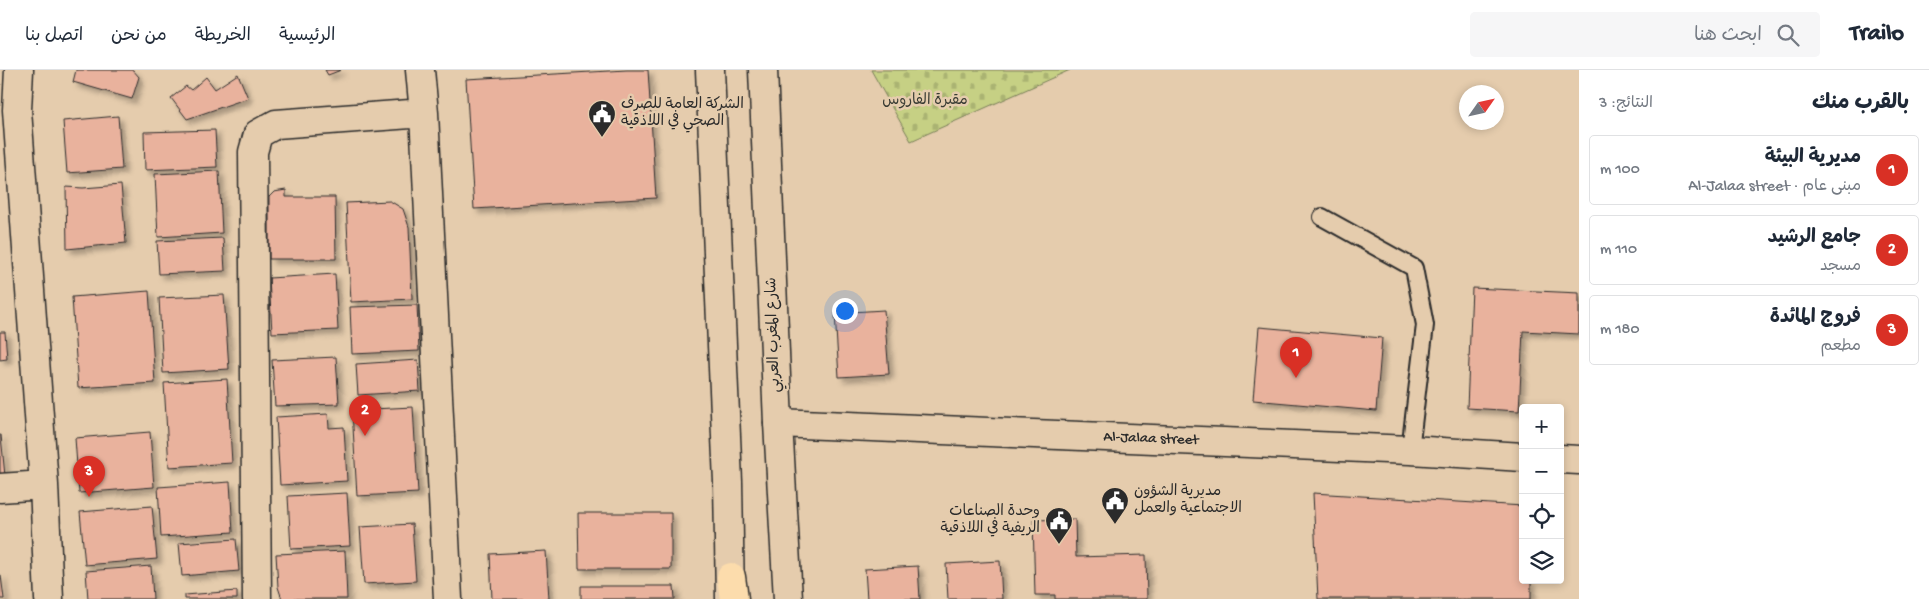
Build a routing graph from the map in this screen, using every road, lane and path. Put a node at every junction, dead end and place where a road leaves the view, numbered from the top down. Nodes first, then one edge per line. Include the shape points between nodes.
1 (19, 70) edge
2 (420, 70) edge
3 (710, 70) edge
4 (763, 70) edge
5 (0, 89) edge
6 (17, 110) junction
7 (424, 113) junction
8 (1322, 217) dead end
9 (778, 423) junction
10 (1410, 450) junction
11 (1519, 457) edge
12 (1564, 459) edge
13 (1579, 460) edge
14 (44, 485) junction
15 (0, 488) edge
16 (731, 592) edge
17 (49, 599) edge
18 (257, 599) edge
19 (448, 599) edge
20 (788, 599) edge

1 - 6 street
2 - 7 street
3 - 16 street
4 - 9 street, شارع المغرب العربي
5 - 6 street
6 - 14 street
7 - 18 street via 276,124 258,134 253,152
7 - 19 street
8 - 10 lane via 1414,268 1425,324
9 - 10 street, Al-Jalaa street
9 - 20 street, شارع المغرب العربي
10 - 11 street, Al-Jalaa street
12 - 13 street
14 - 15 street
14 - 17 street

